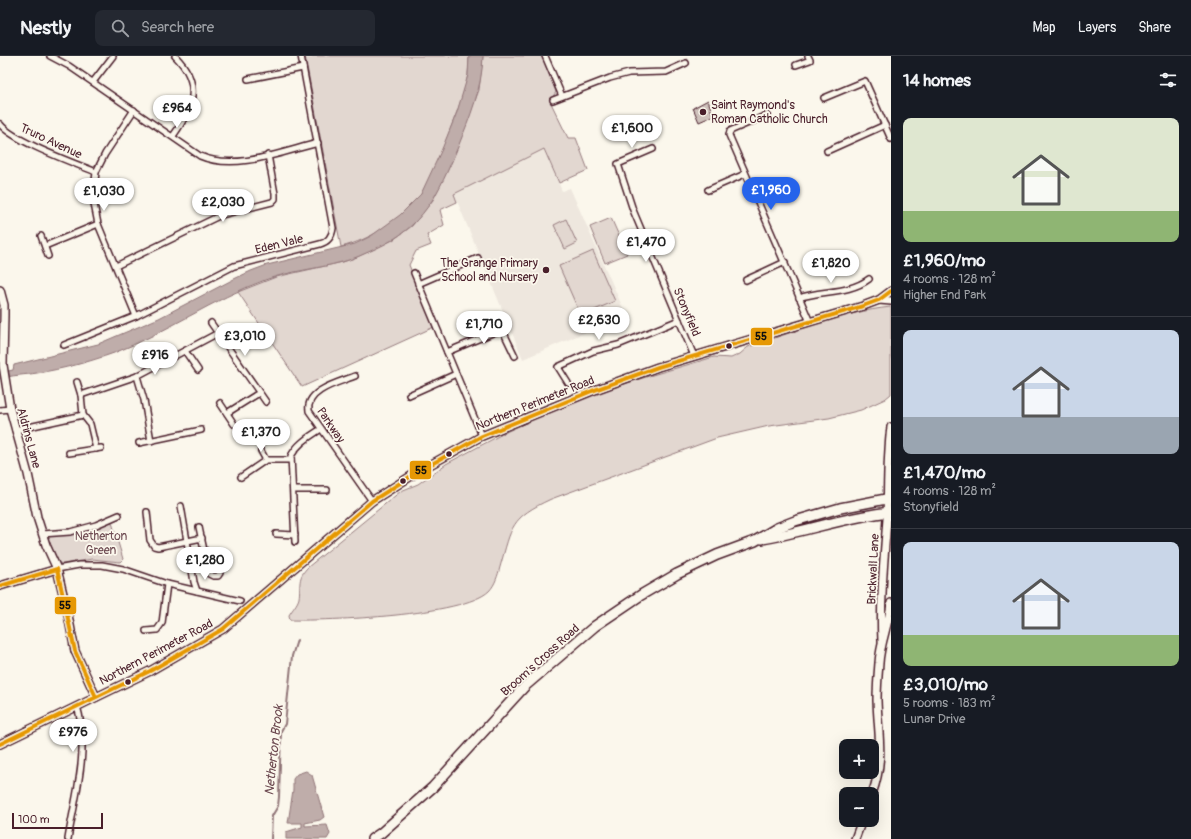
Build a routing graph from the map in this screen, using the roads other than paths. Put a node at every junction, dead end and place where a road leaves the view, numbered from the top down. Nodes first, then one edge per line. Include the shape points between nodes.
1 (50, 56) edge
2 (113, 56) edge
3 (175, 56) edge
4 (301, 56) edge
5 (545, 56) edge
6 (808, 56) edge
7 (686, 63) dead end
8 (796, 65) dead end
9 (303, 68) junction
10 (248, 79) dead end
11 (93, 82) junction
12 (562, 96) junction
13 (824, 98) dead end
14 (553, 100) dead end
15 (134, 110) junction
16 (767, 115) dead end
17 (0, 124) edge
18 (885, 125) junction
19 (173, 136) junction
20 (891, 139) edge
21 (318, 143) junction
22 (653, 149) dead end
23 (827, 151) dead end
24 (268, 155) junction
25 (96, 172) junction
26 (745, 174) junction
27 (708, 190) dead end
28 (98, 224) junction
29 (41, 236) dead end
30 (45, 246) junction
31 (48, 256) dead end
32 (478, 258) dead end
33 (785, 262) junction
34 (116, 266) junction
35 (414, 273) dead end
36 (869, 279) dead end
37 (746, 280) dead end
38 (418, 284) junction
39 (0, 290) edge
40 (891, 292) edge
41 (799, 298) junction
42 (879, 300) junction
43 (891, 301) edge
44 (136, 316) junction
45 (679, 320) junction
46 (211, 322) dead end
47 (810, 322) junction
48 (218, 334) junction
49 (64, 345) dead end
50 (185, 351) junction
51 (447, 352) junction
52 (515, 356) dead end
53 (694, 356) junction
54 (198, 370) dead end
55 (456, 374) junction
56 (137, 376) junction
57 (355, 376) dead end
58 (77, 382) dead end
59 (568, 383) dead end
60 (259, 393) junction
61 (81, 395) junction
62 (408, 395) dead end
63 (266, 402) dead end
64 (220, 403) dead end
65 (10, 409) junction
66 (0, 410) edge
67 (227, 413) junction
68 (83, 415) junction
69 (234, 424) dead end
70 (891, 427) edge
71 (321, 429) junction
72 (15, 430) junction
73 (201, 430) dead end
74 (482, 436) junction
75 (151, 441) junction
76 (139, 443) dead end
77 (261, 451) dead end
78 (69, 453) dead end
79 (266, 460) junction
80 (291, 460) junction
81 (241, 477) dead end
82 (293, 490) junction
83 (327, 490) dead end
84 (890, 500) edge
85 (372, 501) junction
86 (181, 506) dead end
87 (147, 512) dead end
88 (889, 512) edge
89 (119, 515) dead end
90 (199, 527) dead end
91 (42, 534) junction
92 (276, 534) dead end
93 (295, 535) junction
94 (202, 538) junction
95 (187, 541) junction
96 (755, 541) junction
97 (295, 542) dead end
98 (207, 565) dead end
99 (57, 569) junction
100 (167, 584) junction
101 (0, 586) edge
102 (197, 591) junction
103 (240, 601) dead end
104 (891, 603) edge
105 (146, 631) dead end
106 (882, 641) junction
107 (96, 697) junction
108 (76, 706) junction
109 (0, 744) edge
110 (874, 787) edge
111 (860, 827) edge
112 (68, 839) edge
113 (372, 839) edge
114 (856, 839) edge

1 - 11 street
2 - 11 street
3 - 19 street via 191,78 193,97 186,117
4 - 9 street, Eden Vale
5 - 12 street
6 - 8 street via 810,60
7 - 12 street via 666,72 629,73 610,78
9 - 10 street
9 - 21 street, Eden Vale
11 - 15 street
12 - 14 street
13 - 18 street via 865,81
15 - 19 street
15 - 25 street
16 - 26 street via 730,131 729,135
17 - 25 street, Truro Avenue via 4,130 28,143
18 - 20 street
18 - 23 street
19 - 24 street via 200,156 215,161 234,162
21 - 24 street
21 - 44 street, Eden Vale via 333,228 329,239 320,244 234,266
22 - 45 street, Stonyfield via 618,164 633,210
24 - 34 street via 275,194 272,202 221,215
25 - 28 street via 93,199
26 - 27 street
26 - 33 street
28 - 30 street
28 - 34 street
29 - 30 street
30 - 31 street
32 - 38 street
33 - 37 street
33 - 41 street
34 - 44 street
35 - 38 street
36 - 41 street via 849,289
38 - 51 street
39 - 65 main road, Aldrins Lane via 4,305 3,365
40 - 42 main road, Northern Perimeter Road
41 - 47 street
42 - 43 main road
42 - 47 main road, Northern Perimeter Road
44 - 49 street, Eden Vale
45 - 53 street, Stonyfield
45 - 59 street via 618,345 593,351 558,367
46 - 48 street
47 - 53 main road, Northern Perimeter Road
48 - 50 street
48 - 60 street
50 - 54 street
50 - 56 street
51 - 52 street via 502,329
51 - 55 street
53 - 74 main road, Northern Perimeter Road via 592,391
55 - 62 street
55 - 74 street
56 - 61 street
56 - 75 street
57 - 71 street, Parkway via 312,397 308,406 309,411
58 - 61 street
60 - 63 street
60 - 67 street
61 - 68 street
64 - 67 street
65 - 66 street
65 - 72 main road, Aldrins Lane
67 - 69 street
68 - 72 street
68 - 78 street via 90,424 99,448
70 - 84 main road, Brickwall Lane via 887,469
71 - 80 street via 295,448
71 - 85 street, Parkway
72 - 91 main road, Aldrins Lane
73 - 75 street
74 - 85 main road, Northern Perimeter Road
75 - 76 street
77 - 79 street
79 - 80 street
79 - 81 street
80 - 82 street
82 - 83 street
82 - 93 street
84 - 88 main road, Brickwall Lane
84 - 96 highway, Broom's Cross Road via 840,508 811,516 777,528
85 - 107 main road, Northern Perimeter Road via 223,629 150,671
86 - 95 street
87 - 95 street via 150,540 154,546
88 - 96 highway, Broom's Cross Road
88 - 106 main road, Brickwall Lane via 881,620
89 - 91 street via 70,532
90 - 94 street
91 - 99 main road
92 - 93 street
93 - 97 street
94 - 95 street
94 - 98 street
95 - 102 street
96 - 113 highway, Broom's Cross Road via 677,574 595,626 525,686 433,786
99 - 100 street via 79,565 102,565 123,569
99 - 101 main road
99 - 107 main road via 75,651
100 - 102 street
100 - 105 street via 162,623 157,630
102 - 103 street
104 - 106 main road, Brickwall Lane
106 - 110 main road, Brickwall Lane via 877,700 880,759
107 - 108 main road, Northern Perimeter Road
108 - 109 main road, Northern Perimeter Road
108 - 112 street via 82,737 81,757
111 - 114 main road

